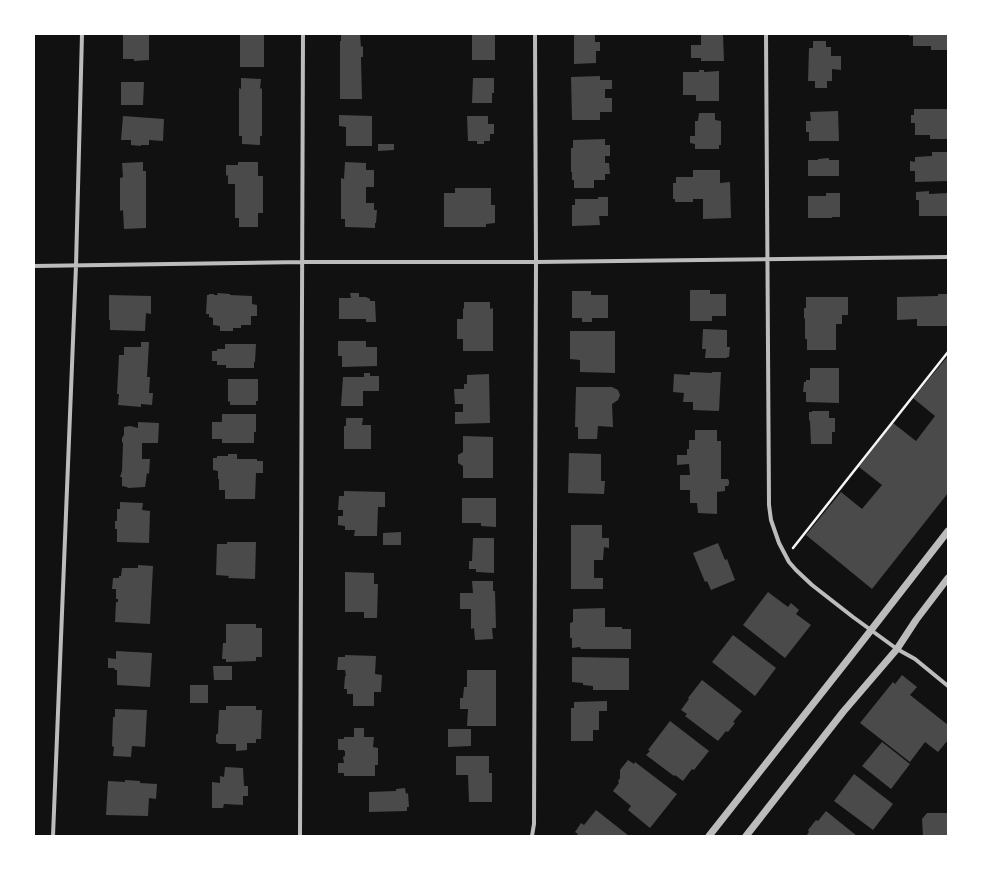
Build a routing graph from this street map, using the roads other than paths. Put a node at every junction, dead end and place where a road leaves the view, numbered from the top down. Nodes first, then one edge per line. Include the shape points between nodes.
1 (82, 34) edge
2 (303, 34) edge
3 (535, 34) edge
4 (766, 34) edge
5 (948, 257) edge
6 (767, 259) junction
7 (302, 262) junction
8 (536, 262) junction
9 (34, 266) edge
10 (76, 266) junction
11 (948, 531) edge
12 (948, 578) edge
13 (871, 630) junction
14 (897, 649) junction
15 (948, 686) edge
16 (53, 836) edge
17 (300, 836) edge
18 (532, 836) edge
19 (709, 836) edge
20 (746, 836) edge

1 - 10 street
2 - 7 street
3 - 8 street
4 - 6 street
5 - 6 street
6 - 8 street
6 - 13 street via 768,505 775,533 783,552 796,570
7 - 8 street
7 - 10 street
7 - 17 street
8 - 18 street
9 - 10 street
10 - 16 street
11 - 13 street
12 - 14 street
13 - 14 street
13 - 19 street
14 - 15 street via 915,659
14 - 20 street via 843,712

